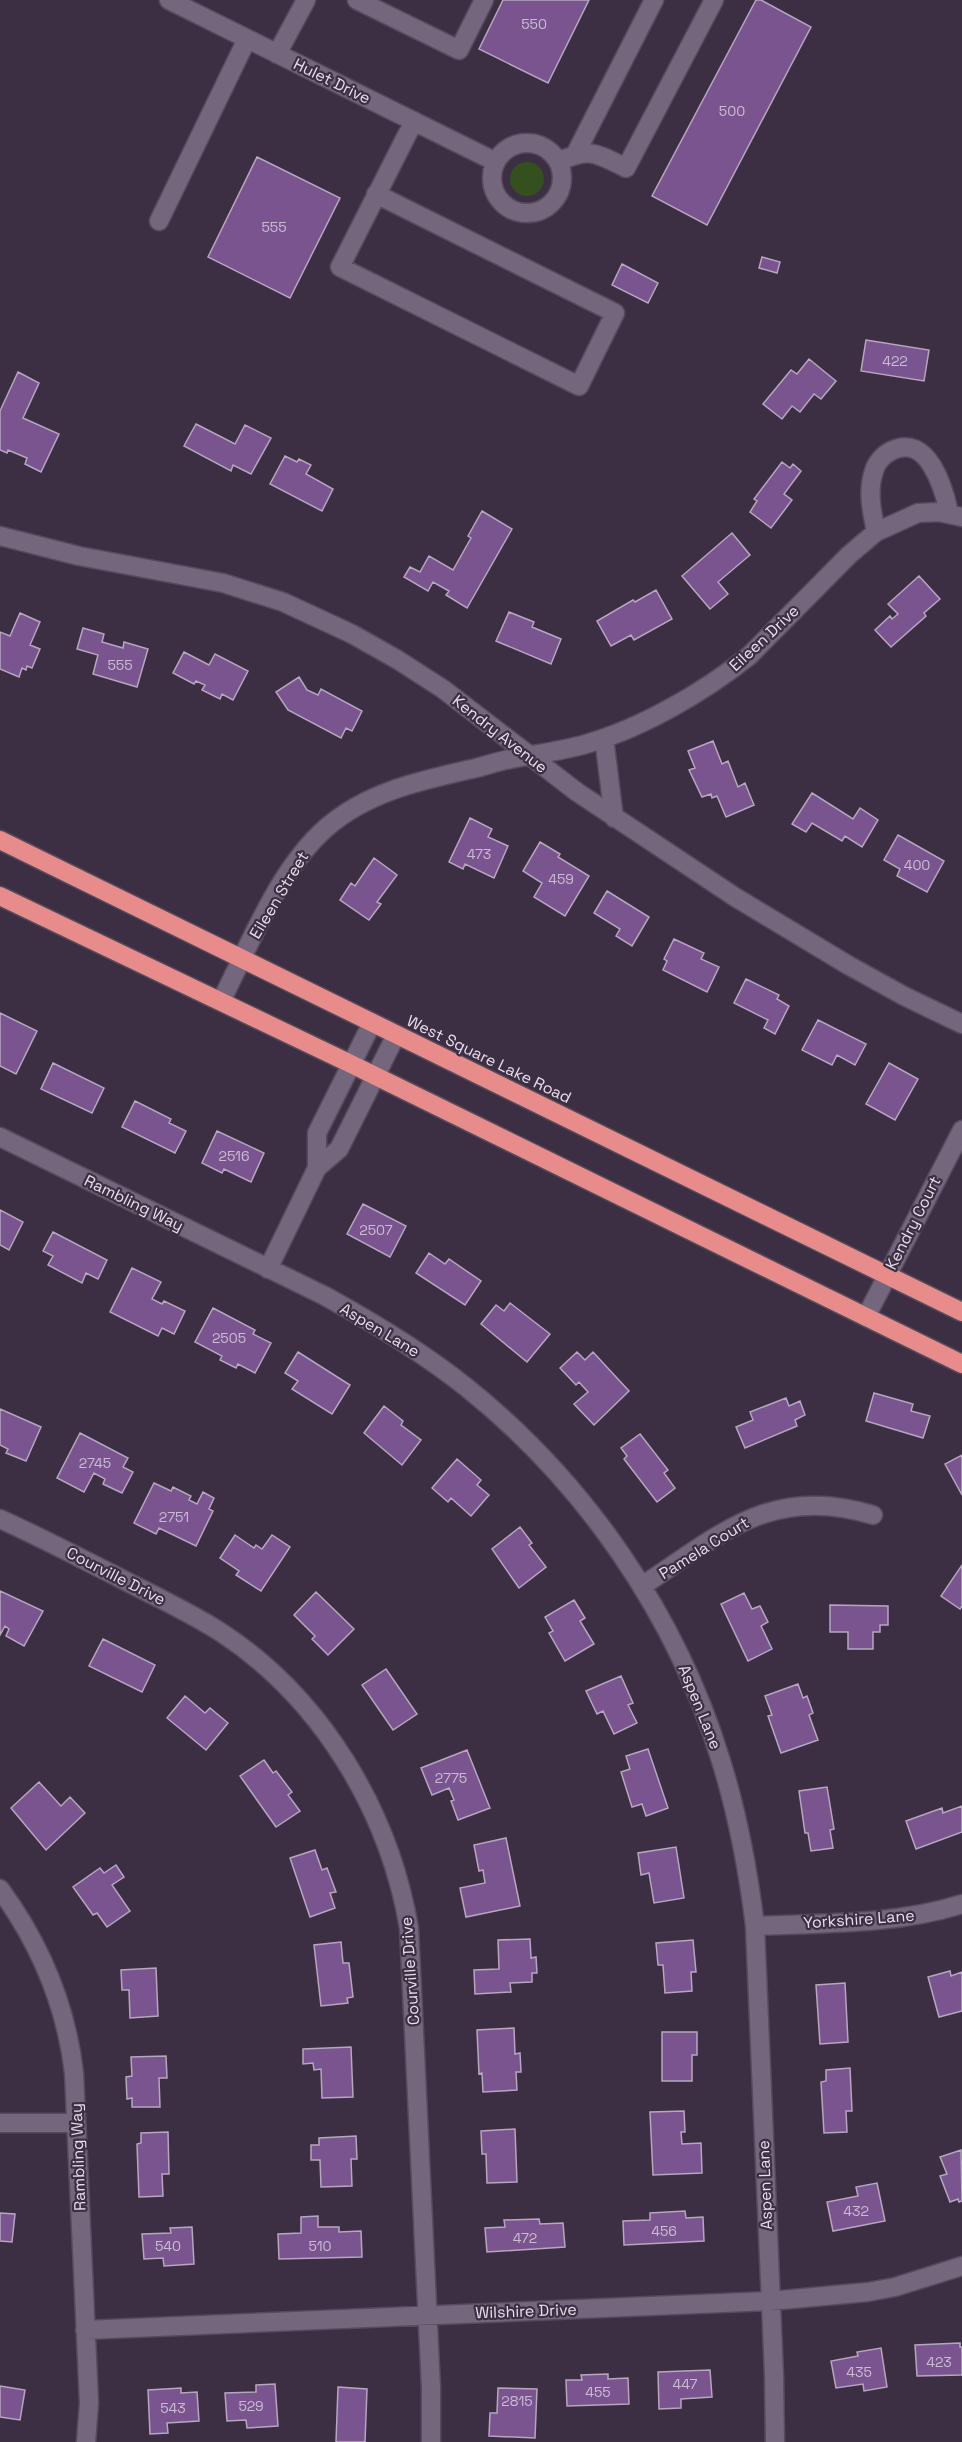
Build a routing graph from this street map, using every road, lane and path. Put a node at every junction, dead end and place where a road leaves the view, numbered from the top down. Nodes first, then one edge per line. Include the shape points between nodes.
1 (169, 0) edge
2 (306, 0) edge
3 (357, 0) edge
4 (484, 0) edge
5 (654, 0) edge
6 (714, 0) edge
7 (247, 39) junction
8 (277, 54) junction
9 (414, 122) junction
10 (576, 153) junction
11 (496, 162) junction
12 (558, 162) junction
13 (376, 194) junction
14 (159, 222) dead end
15 (955, 515) edge
16 (876, 532) junction
17 (0, 536) edge
18 (604, 738) junction
19 (529, 755) junction
20 (614, 818) junction
21 (0, 840) edge
22 (0, 896) edge
23 (242, 960) junction
24 (221, 1001) junction
25 (372, 1023) junction
26 (962, 1024) edge
27 (396, 1035) junction
28 (351, 1064) junction
29 (375, 1076) junction
30 (962, 1130) edge
31 (0, 1137) edge
32 (317, 1168) junction
33 (268, 1269) junction
34 (886, 1275) junction
35 (962, 1312) edge
36 (866, 1317) junction
37 (962, 1364) edge
38 (873, 1515) dead end
39 (0, 1519) edge
40 (642, 1586) junction
41 (0, 1889) edge
42 (962, 1904) edge
43 (754, 1926) junction
44 (0, 2123) edge
45 (76, 2123) junction
46 (962, 2266) edge
47 (770, 2301) junction
48 (428, 2315) junction
49 (85, 2330) junction
50 (86, 2442) edge
51 (431, 2442) edge
52 (775, 2442) edge

1 - 7 street, Hulet Drive
2 - 8 street
3 - 4 street via 459,50
5 - 10 street
6 - 10 street via 626,168 596,153
7 - 8 street, Hulet Drive
7 - 14 street
8 - 9 street, Hulet Drive
9 - 11 street, Hulet Drive
9 - 13 street
10 - 12 street
11 - 12 street via 507,150 523,144 547,150
11 - 12 street via 492,178 496,195 508,207 523,213 540,211 558,195 562,178
13 - 13 street via 340,267 579,386 615,313
15 - 16 street, Eileen Drive via 918,513
15 - 16 street, Eileen Drive via 927,460 913,449 894,449 874,470 871,494
16 - 18 street, Eileen Drive via 731,670 676,705
17 - 19 street, Kendry Avenue via 79,556 223,583 283,602 398,660
18 - 19 street, Eileen Drive
18 - 20 street
19 - 20 street, Kendry Avenue
19 - 23 street, Eileen Street via 411,783 338,817 310,843 289,872
20 - 26 street, Kendry Avenue via 792,932
21 - 23 highway, West Square Lake Road
22 - 24 highway
23 - 24 street, Eileen Street
23 - 25 highway, West Square Lake Road
24 - 28 highway
25 - 27 highway, West Square Lake Road
25 - 28 street
27 - 29 street
27 - 34 highway, West Square Lake Road
28 - 29 highway
28 - 32 street via 317,1133
29 - 32 street via 339,1149
29 - 36 highway
30 - 34 street, Kendry Court
31 - 33 street, Rambling Way
32 - 33 street
33 - 40 street, Aspen Lane via 372,1322 466,1388 552,1467
34 - 35 highway, West Square Lake Road
34 - 36 street, Kendry Court
36 - 37 highway
38 - 40 street, Pamela Court via 826,1506 791,1506 765,1512 730,1528
39 - 48 street, Courville Drive via 187,1612 223,1634 299,1700 353,1773 388,1846 409,1928
40 - 43 street, Aspen Lane via 691,1680 713,1736 744,1852
41 - 45 street, Rambling Way via 40,1952 59,2000 71,2044
42 - 43 street, Yorkshire Lane via 893,1919
43 - 47 street, Aspen Lane
44 - 45 street
45 - 49 street, Rambling Way
46 - 47 street, Wilshire Drive via 868,2292
47 - 48 street, Wilshire Drive
47 - 52 street, Aspen Lane
48 - 49 street, Wilshire Drive
48 - 51 street, Courville Drive
49 - 50 street, Rambling Way via 89,2403

